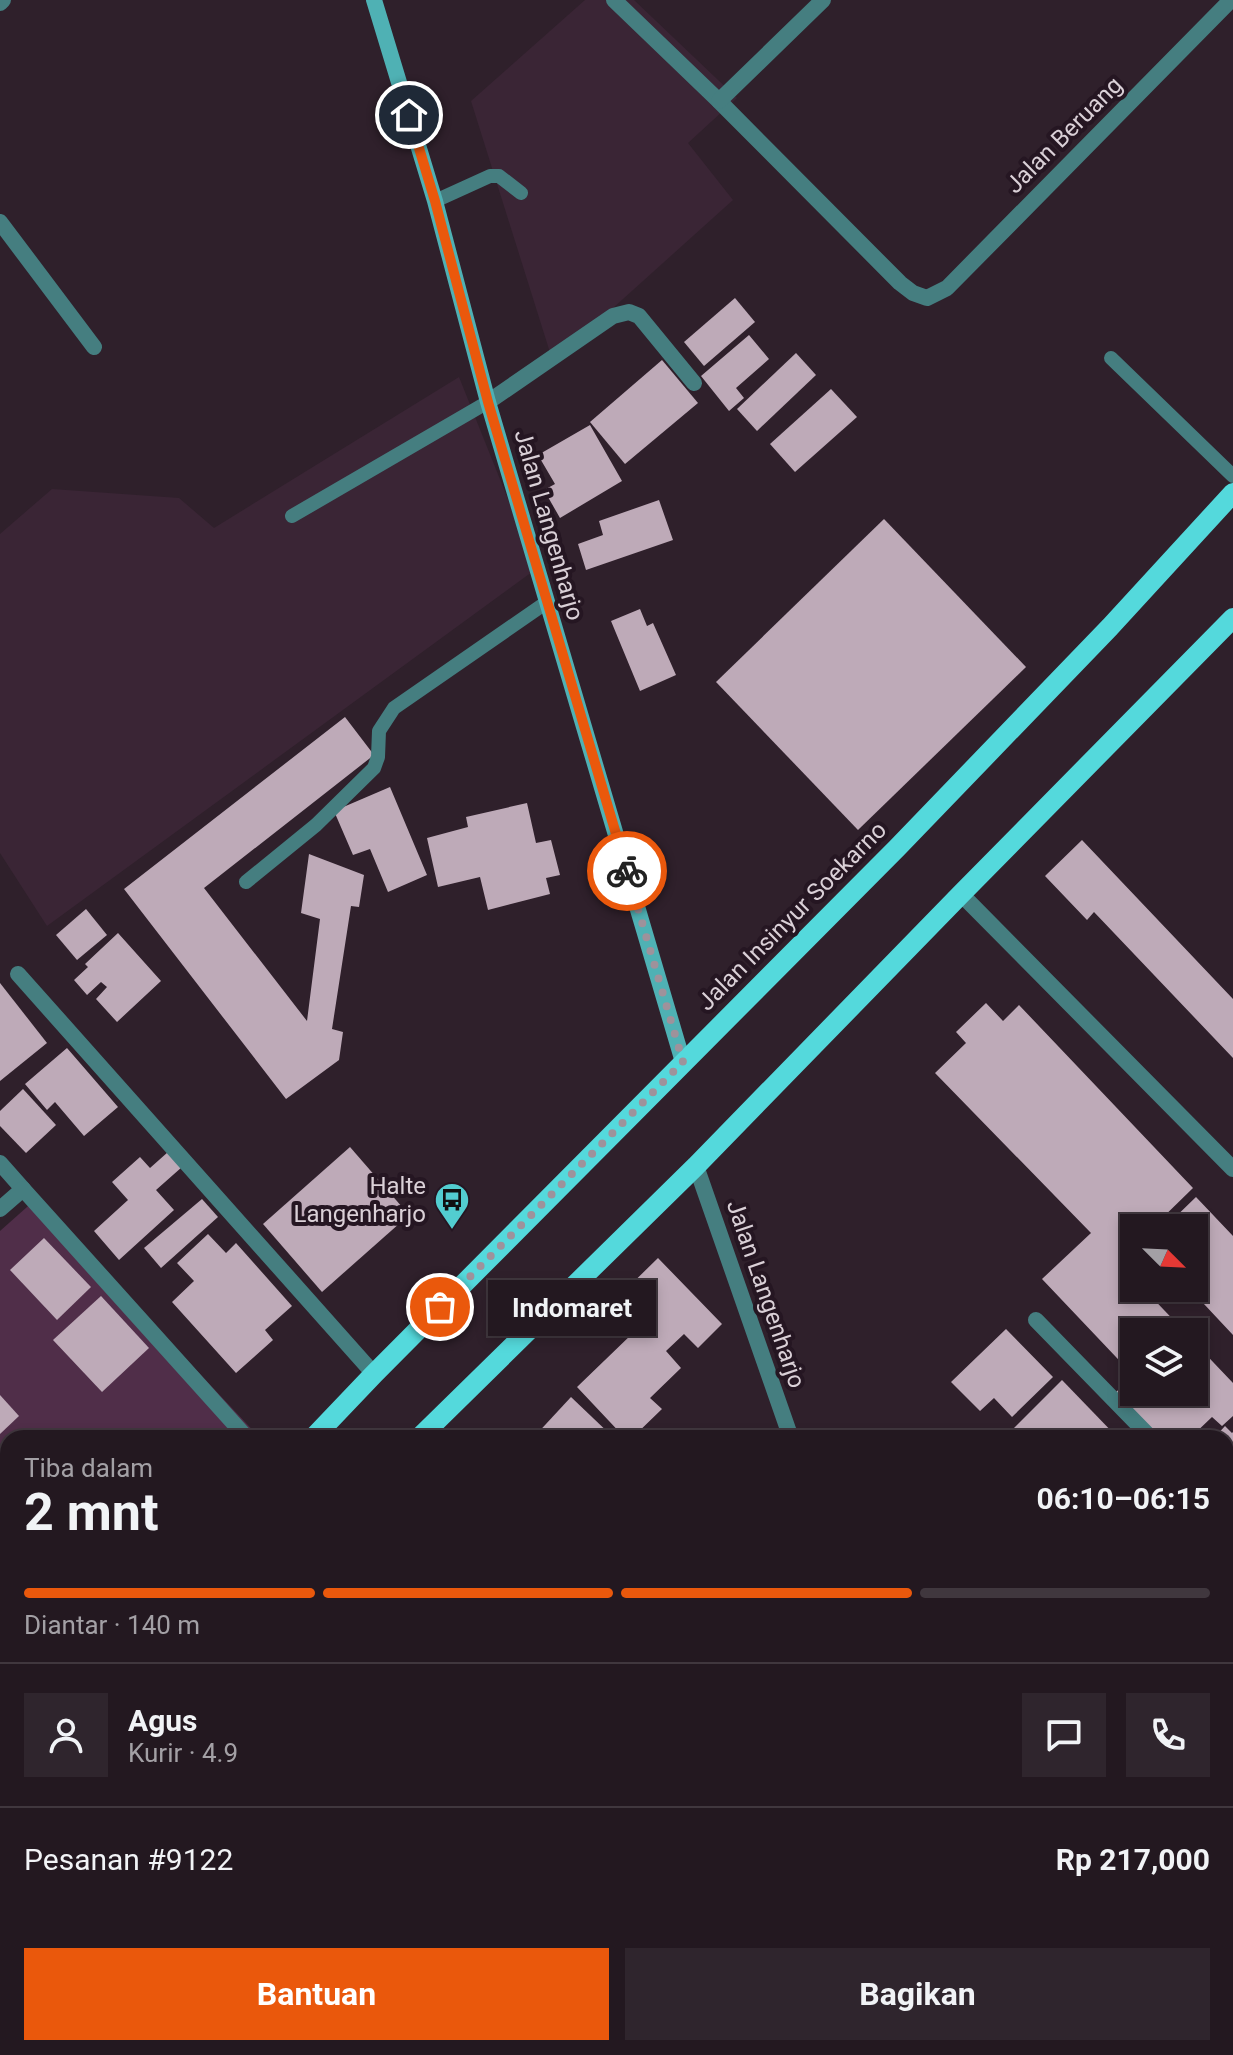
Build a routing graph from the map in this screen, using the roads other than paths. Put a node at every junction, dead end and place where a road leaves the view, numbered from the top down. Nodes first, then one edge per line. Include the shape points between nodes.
1 (374, 0) edge
2 (614, 0) edge
3 (823, 0) edge
4 (1231, 0) edge
5 (719, 101) junction
6 (521, 193) dead end
7 (435, 201) junction
8 (0, 222) edge
9 (94, 347) dead end
10 (1111, 358) dead end
11 (694, 383) dead end
12 (488, 402) junction
13 (1233, 476) edge
14 (1233, 493) edge
15 (292, 516) dead end
16 (547, 602) junction
17 (1233, 618) edge
18 (246, 882) dead end
19 (961, 894) junction
20 (18, 974) dead end
21 (683, 1062) junction
22 (0, 1163) edge
23 (696, 1166) junction
24 (1233, 1169) edge
25 (23, 1189) junction
26 (0, 1209) edge
27 (1036, 1320) dead end
28 (374, 1374) junction
29 (240, 1430) edge
30 (321, 1430) edge
31 (427, 1430) edge
32 (788, 1430) edge
33 (1143, 1430) edge

1 - 7 main road, Jalan Langenharjo
2 - 5 street
3 - 5 street
4 - 5 street, Jalan Beruang via 947,288 927,298 900,283
6 - 7 lane via 499,176 490,176
7 - 12 main road, Jalan Langenharjo
8 - 9 street
10 - 13 lane
11 - 12 street via 639,316 629,312 613,316
12 - 15 lane
12 - 16 main road, Jalan Langenharjo
14 - 21 main road, Jalan Insinyur Soekarno via 897,848
16 - 18 lane via 394,708 379,731 374,768
16 - 21 main road, Jalan Langenharjo
17 - 19 main road
19 - 23 main road
19 - 24 street
20 - 28 street
21 - 28 main road, Jalan Insinyur Soekarno
22 - 25 street
23 - 31 main road
23 - 32 street, Jalan Langenharjo
25 - 26 street
25 - 29 street
27 - 33 street
28 - 30 main road, Jalan Insinyur Soekarno

